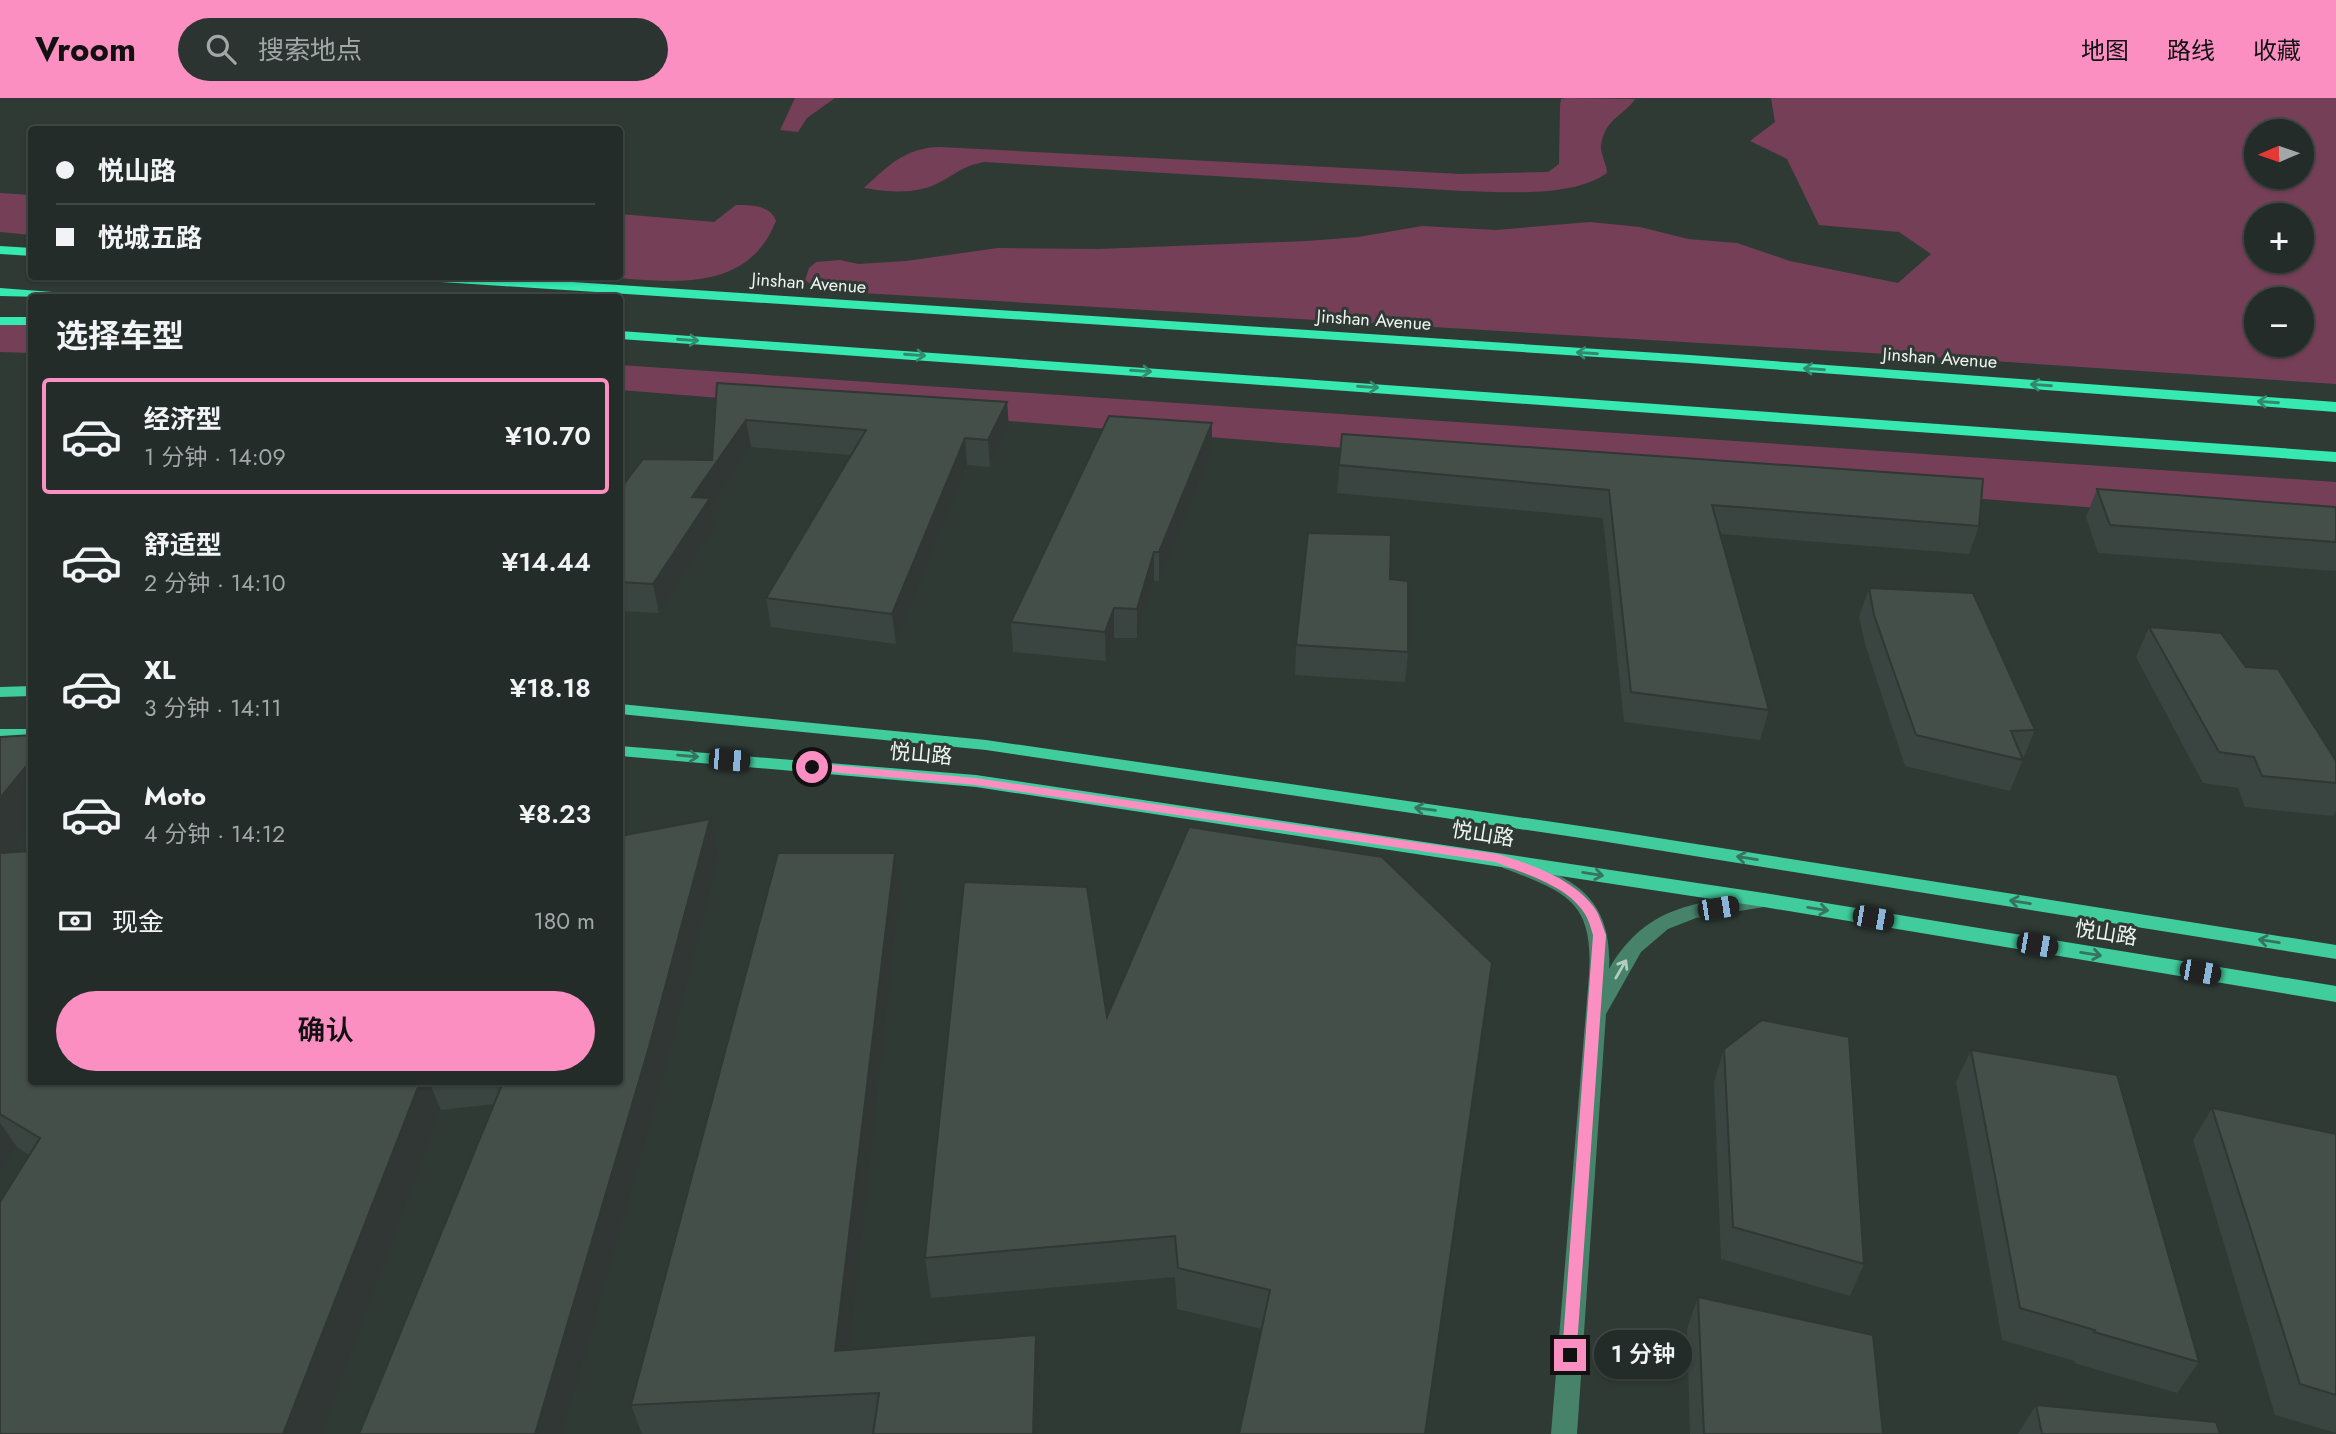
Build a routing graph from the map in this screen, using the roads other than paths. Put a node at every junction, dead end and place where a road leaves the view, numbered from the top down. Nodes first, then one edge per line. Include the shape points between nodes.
1 (0, 250) edge
2 (25, 252) edge
3 (472, 280) edge
4 (0, 292) edge
5 (28, 294) edge
6 (0, 321) edge
7 (28, 321) edge
8 (623, 335) edge
9 (2336, 407) edge
10 (2336, 457) edge
11 (28, 691) edge
12 (0, 692) edge
13 (623, 709) edge
14 (0, 734) edge
15 (28, 734) edge
16 (623, 751) edge
17 (1497, 859) junction
18 (1765, 900) junction
19 (2336, 952) edge
20 (2336, 994) edge
21 (1596, 1014) junction
22 (1564, 1434) edge

1 - 2 highway
9 -> 3 highway, Jinshan Avenue via 1690,359
4 - 5 highway
6 - 7 highway
8 -> 10 highway
11 - 12 main road
19 -> 13 main road, 悦山路 via 1601,835 1000,747
14 - 15 main road
16 -> 17 main road, 悦山路 via 976,781
17 -> 18 main road, 悦山路
17 - 21 street via 1546,877 1591,912 1599,935
18 -> 20 main road, 悦山路
21 -> 18 street via 1634,948 1656,926 1687,913
21 - 22 street

